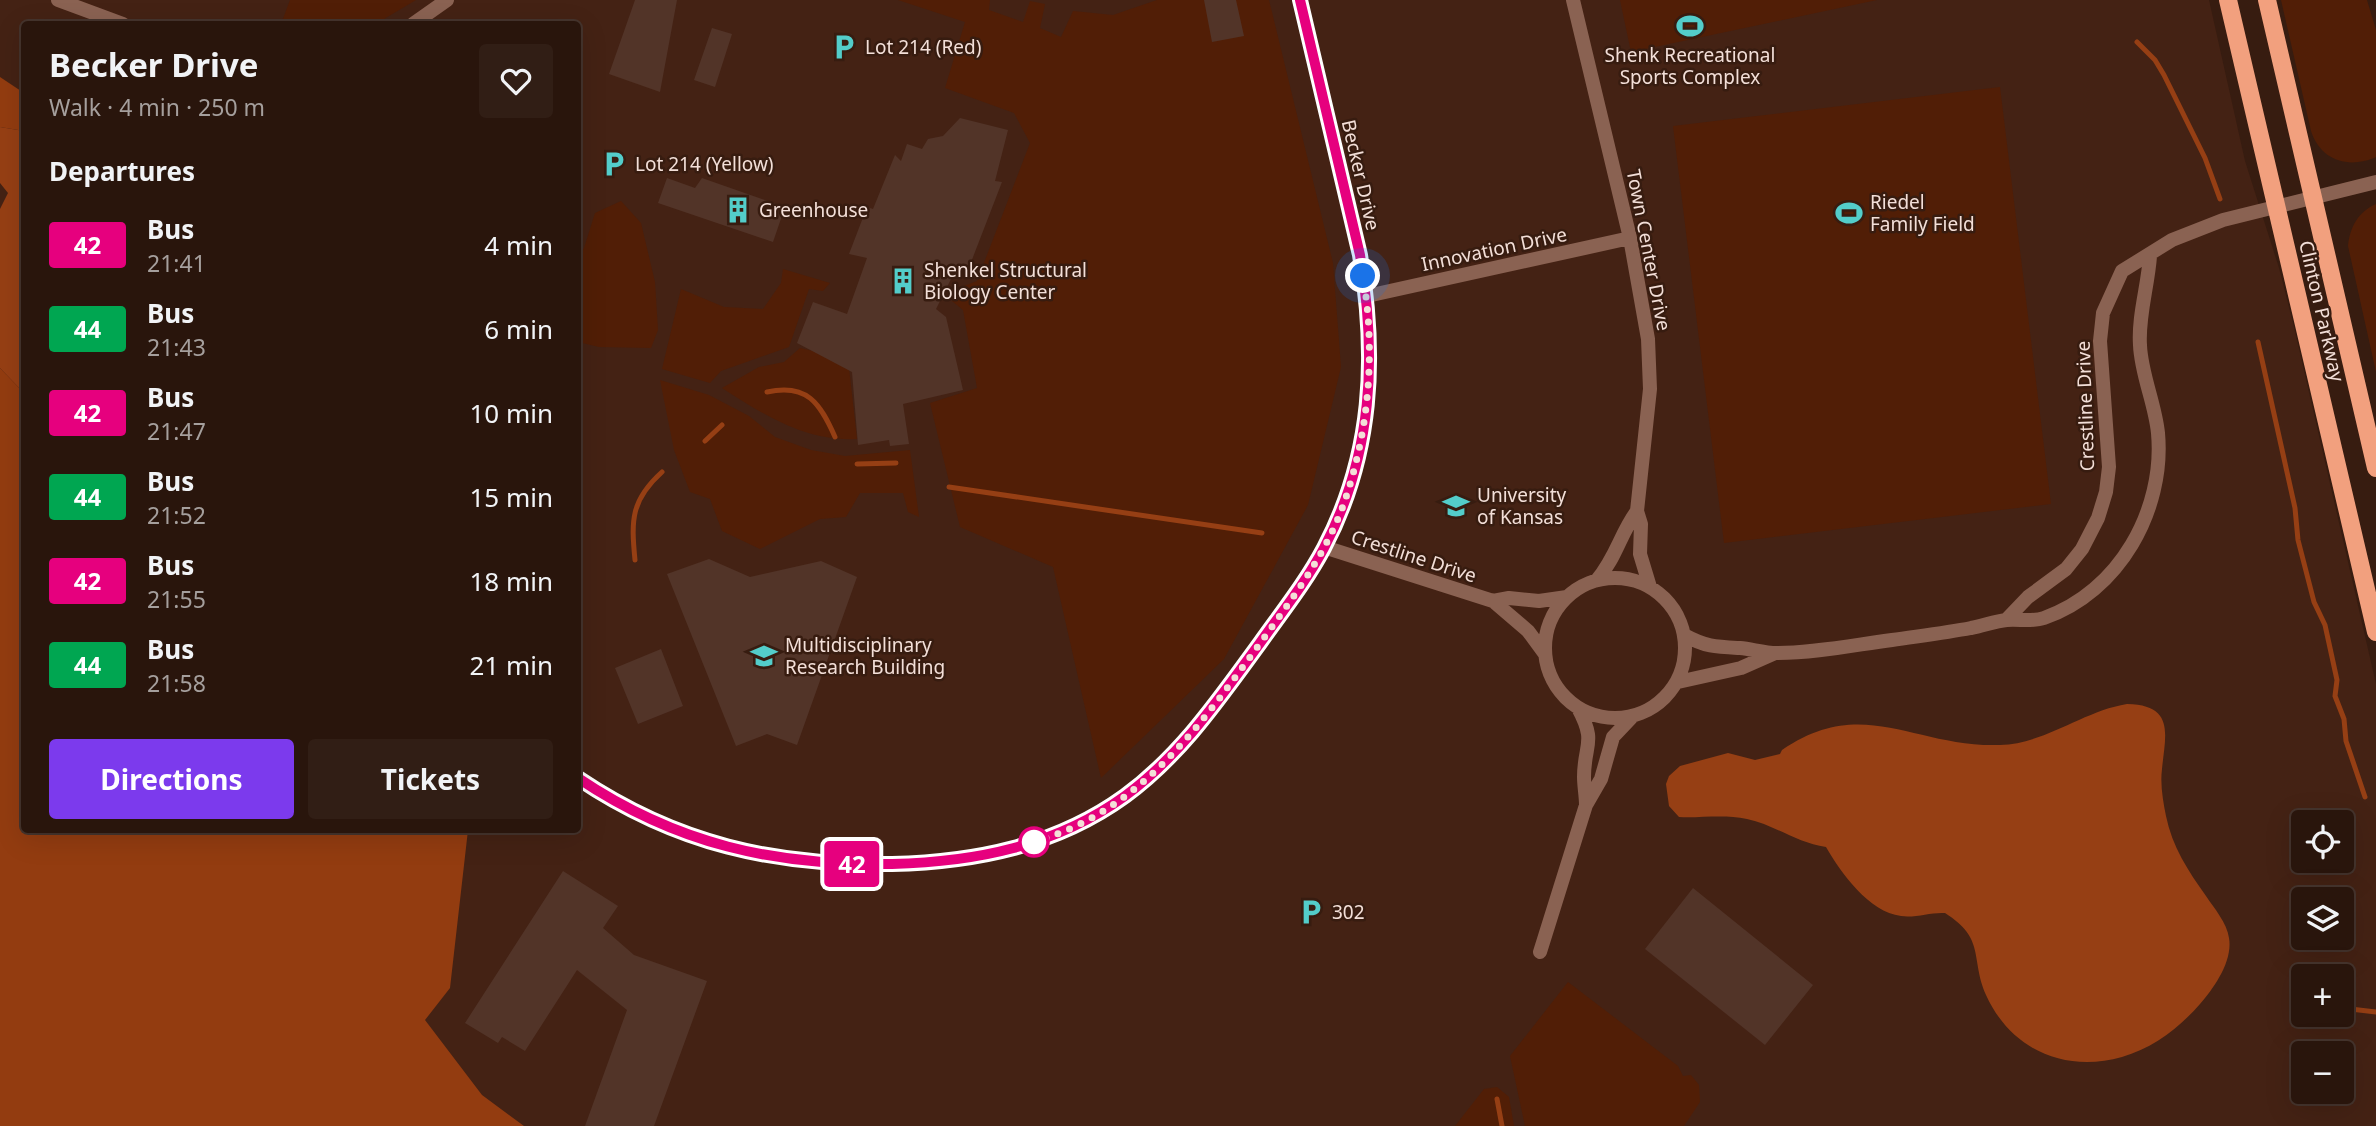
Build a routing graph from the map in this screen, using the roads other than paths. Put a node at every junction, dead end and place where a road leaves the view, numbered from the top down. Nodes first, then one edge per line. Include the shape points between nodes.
1 (58, 0) edge
2 (447, 0) edge
3 (1300, 0) edge
4 (1573, 0) edge
5 (2228, 0) edge
6 (2267, 0) edge
7 (115, 21) edge
8 (417, 21) edge
9 (2376, 182) edge
10 (2313, 197) junction
11 (2276, 206) junction
12 (1630, 238) junction
13 (2150, 256) junction
14 (1367, 296) junction
15 (2376, 468) edge
16 (1637, 511) junction
17 (1324, 547) junction
18 (1597, 580) junction
19 (1650, 587) junction
20 (1567, 597) junction
21 (1493, 601) junction
22 (2006, 620) junction
23 (2376, 632) edge
24 (1685, 635) junction
25 (1776, 653) junction
26 (1545, 654) junction
27 (1678, 682) junction
28 (1577, 708) junction
29 (1633, 717) junction
30 (581, 781) edge
31 (1586, 805) junction
32 (1540, 952) dead end

1 - 7 street
2 - 8 street
3 - 14 street, Becker Drive
4 - 12 street, Town Center Drive
5 - 11 main road, Clinton Parkway
6 - 10 main road, Clinton Parkway
9 - 10 street, Crestline Drive
10 - 11 street, Crestline Drive
10 - 15 main road, Clinton Parkway
11 - 13 street, Crestline Drive via 2199,228
11 - 23 main road, Clinton Parkway
12 - 14 street, Innovation Drive
12 - 16 street, Town Center Drive via 1647,339 1650,389
13 - 22 street, Crestline Drive via 2122,271 2103,313 2100,341 2109,467 2098,518 2066,569
13 - 22 street via 2140,348 2158,433 2158,466 2142,525 2113,571 2088,593 2040,619
14 - 17 street, Becker Drive via 1370,366 1361,439 1342,508
16 - 18 street, Town Center Drive via 1617,553
16 - 19 street, Town Center Drive via 1640,554
17 - 21 street, Crestline Drive
17 - 30 street, Becker Drive via 1294,597 1217,702 1164,764 1122,798 1079,824 1022,847 914,863 793,861 718,845 659,824
18 - 19 street via 1633,580
18 - 20 street
19 - 24 street via 1672,607
20 - 21 street, Crestline Drive
20 - 26 street via 1550,623
21 - 26 street, Crestline Drive via 1528,631
22 - 25 street
24 - 25 street via 1718,649
24 - 27 street via 1684,666
25 - 27 street via 1741,668
26 - 28 street via 1555,685
27 - 29 street via 1659,704
28 - 29 street via 1604,718
28 - 31 street via 1590,740 1584,776
29 - 31 street via 1613,737 1601,779
31 - 32 street

